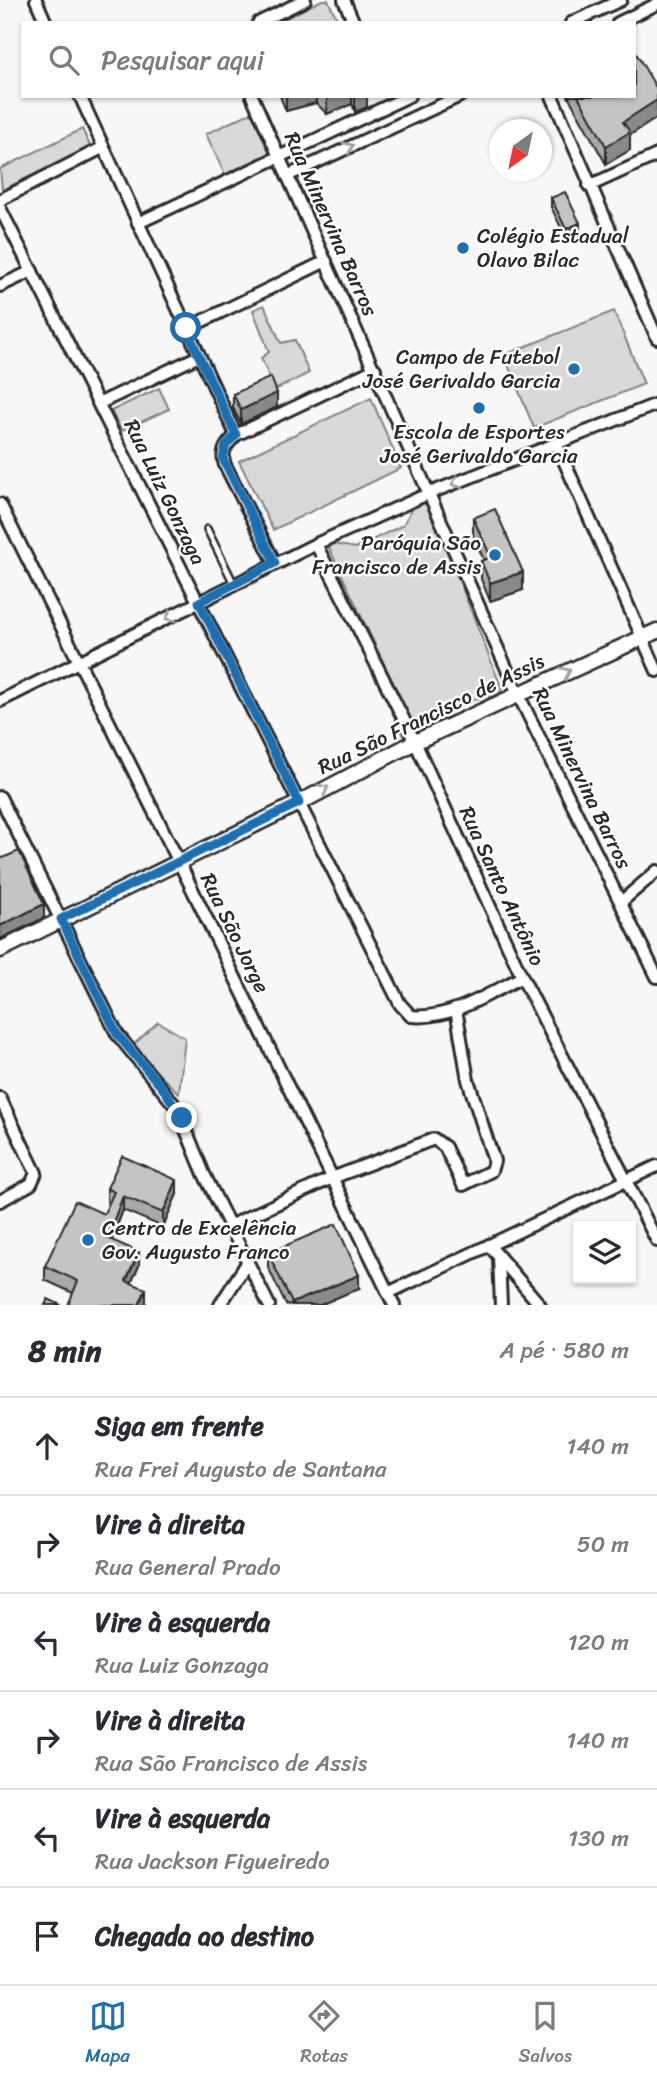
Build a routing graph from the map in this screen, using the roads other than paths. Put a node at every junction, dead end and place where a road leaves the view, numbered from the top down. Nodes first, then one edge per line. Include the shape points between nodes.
1 (36, 0) edge
2 (305, 0) edge
3 (344, 0) edge
4 (621, 0) edge
5 (657, 4) edge
6 (45, 21) edge
7 (262, 21) edge
8 (353, 21) edge
9 (575, 21) edge
10 (622, 21) edge
11 (253, 98) edge
12 (456, 98) edge
13 (553, 98) edge
14 (81, 99) edge
15 (387, 101) edge
16 (102, 148) junction
17 (657, 155) edge
18 (279, 157) junction
19 (287, 176) junction
20 (589, 186) junction
21 (0, 200) edge
22 (0, 208) edge
23 (138, 223) junction
24 (326, 261) junction
25 (32, 271) junction
26 (0, 286) edge
27 (186, 328) junction
28 (657, 338) edge
29 (199, 356) junction
30 (375, 369) junction
31 (100, 403) junction
32 (657, 404) edge
33 (236, 435) junction
34 (557, 445) junction
35 (430, 493) junction
36 (0, 504) edge
37 (207, 529) dead end
38 (316, 544) junction
39 (275, 563) junction
40 (234, 584) junction
41 (199, 602) junction
42 (657, 631) edge
43 (642, 637) junction
44 (79, 662) junction
45 (657, 671) edge
46 (518, 694) junction
47 (0, 701) edge
48 (415, 741) junction
49 (0, 797) edge
50 (299, 803) junction
51 (179, 862) junction
52 (657, 871) edge
53 (621, 902) junction
54 (61, 919) junction
55 (0, 950) edge
56 (657, 977) edge
57 (522, 978) junction
58 (456, 1009) junction
59 (0, 1098) edge
60 (657, 1166) edge
61 (332, 1178) junction
62 (626, 1180) junction
63 (0, 1202) edge
64 (229, 1226) junction
65 (657, 1241) edge
66 (489, 1245) junction
67 (499, 1258) junction
68 (247, 1263) junction
69 (388, 1293) junction
70 (220, 1305) edge
71 (269, 1305) edge
72 (394, 1305) edge
73 (502, 1305) edge
74 (540, 1305) edge

1 - 6 street
2 - 7 street
3 - 8 street
4 - 9 street
5 - 10 street
11 - 18 street, Rua Minervina Barros
19 -> 12 street
13 - 20 street
14 - 16 street
15 - 18 street
16 - 21 street
16 - 23 street
17 - 20 street
18 - 19 street, Rua Minervina Barros
18 - 23 street
19 - 24 street, Rua Minervina Barros
20 - 28 street
22 - 25 street, Rua Luiz Gonzaga
23 - 27 street
24 - 27 street
24 - 30 street, Rua Minervina Barros
25 - 26 street
25 - 31 street, Rua Luiz Gonzaga
27 - 29 street
29 - 31 street
29 - 33 street
30 - 33 street
30 - 35 street, Rua Minervina Barros
31 - 41 street, Rua Luiz Gonzaga
32 - 34 street
33 - 39 street via 226,445 223,459
34 -> 35 street
34 - 43 street
35 - 38 street
35 - 46 street, Rua Minervina Barros
36 - 44 street, Rua São Jorge
37 - 40 lane
38 - 39 street
38 - 48 street, Rua Santo Antônio
39 - 40 street
40 - 41 street
41 -> 44 street
41 - 50 street, Rua Luiz Gonzaga
42 - 43 street, Rua São Francisco de Assis
43 - 45 street
46 -> 43 street, Rua São Francisco de Assis
44 - 47 street
44 - 51 street, Rua São Jorge
46 - 48 street, Rua São Francisco de Assis
46 - 53 street, Rua Minervina Barros
50 -> 48 street, Rua São Francisco de Assis
48 - 57 street, Rua Santo Antônio
49 - 54 street
50 - 51 street, Rua São Francisco de Assis
50 - 58 street, Rua Luiz Gonzaga via 400,1004 411,1016
51 - 54 street, Rua São Francisco de Assis
51 - 61 street, Rua São Jorge
52 - 53 street
53 - 56 street, Rua Minervina Barros
54 - 55 street, Rua São Francisco de Assis
54 - 64 street via 117,1034 177,1108
57 - 58 street
57 - 62 street, Rua Santo Antônio
58 - 61 street via 468,1080 494,1166 463,1185 445,1147 434,1139
59 - 63 street via 33,1164 35,1180
60 - 62 street
61 - 64 street
61 - 69 street, Rua São Jorge
62 - 65 street, Rua Santo Antônio
62 - 66 street
64 - 68 street
66 - 67 street
66 - 69 street
67 - 73 street
67 - 74 street
68 - 70 street
68 - 71 street
69 - 72 street, Rua São Jorge

